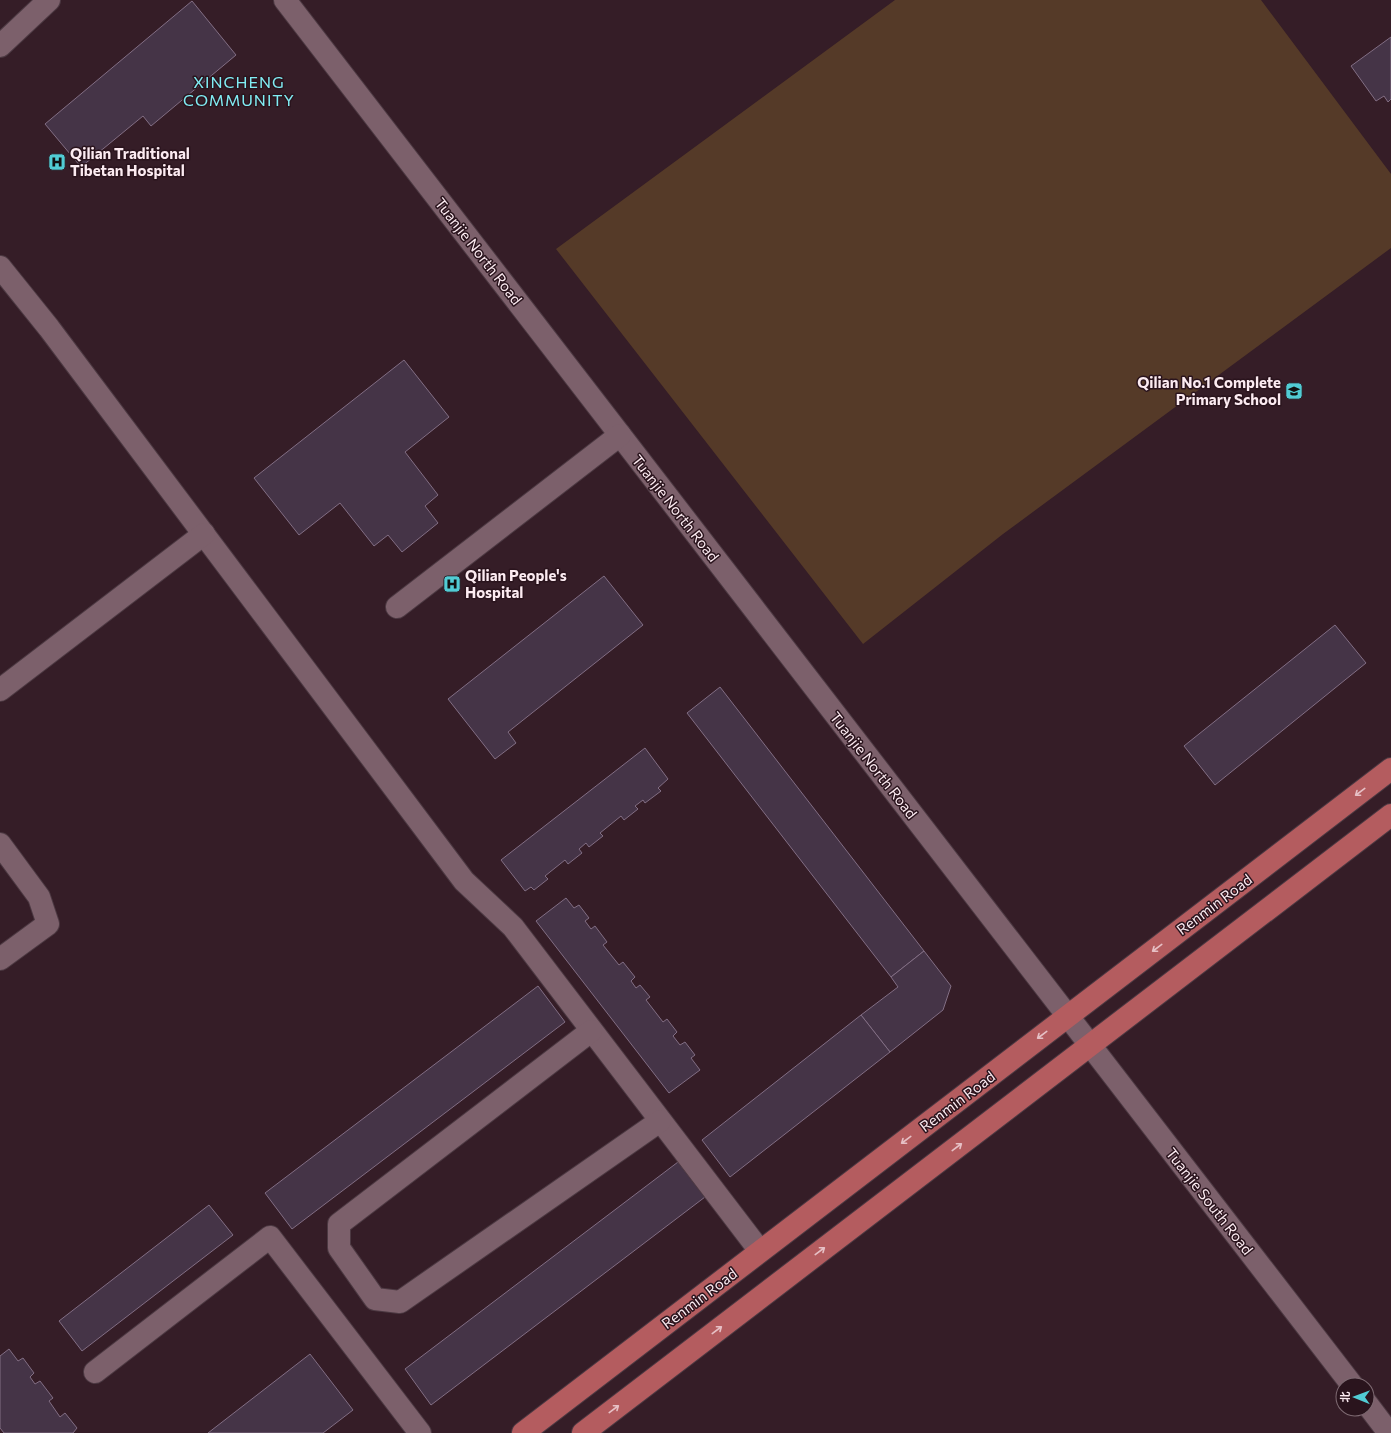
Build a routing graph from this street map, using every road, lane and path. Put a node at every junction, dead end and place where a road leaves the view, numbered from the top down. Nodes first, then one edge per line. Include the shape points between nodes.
1 (49, 0) edge
2 (285, 0) edge
3 (0, 46) edge
4 (0, 266) edge
5 (620, 435) junction
6 (204, 534) junction
7 (397, 607) dead end
8 (0, 690) edge
9 (1391, 769) edge
10 (1391, 815) edge
11 (0, 844) edge
12 (0, 959) edge
13 (1068, 1016) junction
14 (591, 1031) junction
15 (1090, 1045) junction
16 (660, 1121) junction
17 (760, 1251) junction
18 (95, 1372) dead end
19 (1346, 1377) edge
20 (1375, 1415) edge
21 (420, 1433) edge
22 (523, 1433) edge
23 (583, 1433) edge
24 (1389, 1433) edge

1 - 3 street
2 - 5 street, Tuanjie North Road
4 - 6 street
5 - 7 street
5 - 13 street, Tuanjie North Road
6 - 8 street
6 - 14 street via 464,881 512,927
9 -> 13 main road, Renmin Road
10 - 15 main road
11 - 12 street via 39,897 48,924
13 - 15 street, Tuanjie South Road
13 -> 17 main road, Renmin Road
14 - 16 street
14 - 16 street via 340,1224 339,1248 375,1299 400,1302
15 - 19 street, Tuanjie South Road
23 -> 15 main road
16 - 17 street
17 - 22 main road, Renmin Road
18 - 21 street via 270,1237
20 - 24 street

